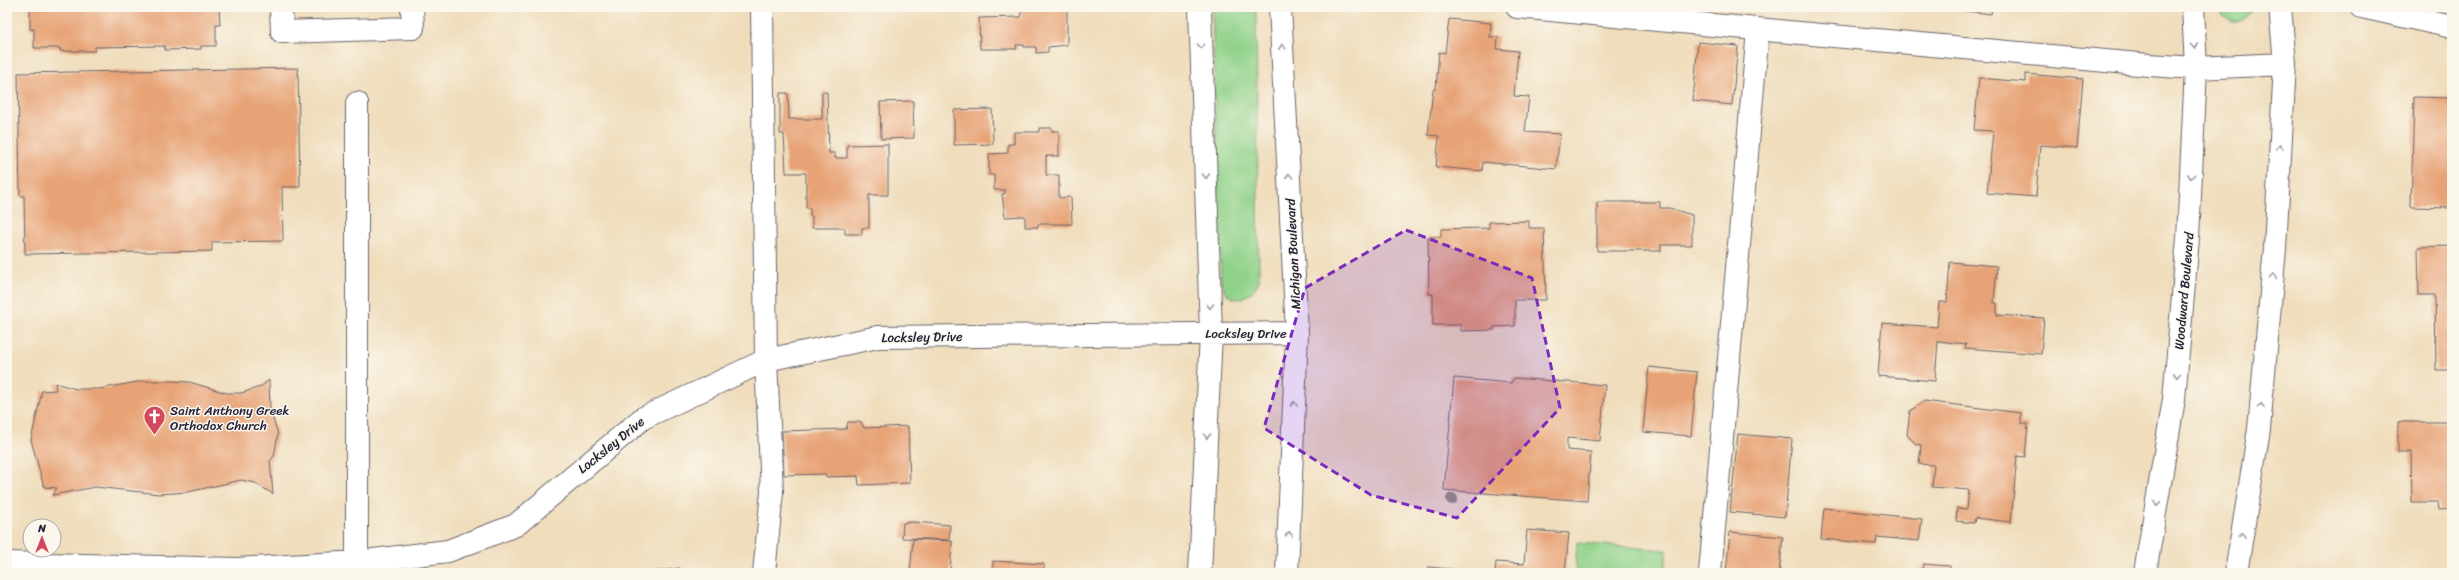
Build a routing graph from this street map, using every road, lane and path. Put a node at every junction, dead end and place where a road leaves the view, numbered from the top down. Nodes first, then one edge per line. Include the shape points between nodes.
1 (281, 7) edge
2 (412, 7) edge
3 (762, 7) edge
4 (1200, 7) edge
5 (1280, 7) edge
6 (1517, 7) edge
7 (2193, 7) edge
8 (2280, 7) edge
9 (2362, 7) edge
10 (2452, 27) edge
11 (1758, 30) junction
12 (2285, 64) junction
13 (2196, 68) junction
14 (357, 103) dead end
15 (1211, 333) junction
16 (1297, 333) junction
17 (766, 360) junction
18 (7, 563) edge
19 (357, 568) edge
20 (764, 573) edge
21 (1200, 573) edge
22 (1287, 573) edge
23 (1710, 573) edge
24 (2145, 573) edge
25 (2236, 573) edge

1 - 2 street via 282,32 413,28
3 - 17 street
4 -> 15 street
16 -> 5 street, Michigan Boulevard
6 - 11 street
7 -> 13 street, Woodward Boulevard
8 - 12 street
9 - 10 street
11 - 13 street
11 - 23 street
12 - 13 street
25 -> 12 street via 2259,429 2275,248
13 -> 24 street, Woodward Boulevard via 2188,238 2174,399
14 - 19 street
15 - 16 street, Locksley Drive
15 - 17 street, Locksley Drive via 878,338
15 -> 21 street
22 -> 16 street, Michigan Boulevard
17 - 19 street, Locksley Drive via 643,418 516,524 448,551
17 - 20 street via 772,492
18 - 19 street, Locksley Drive via 238,569

